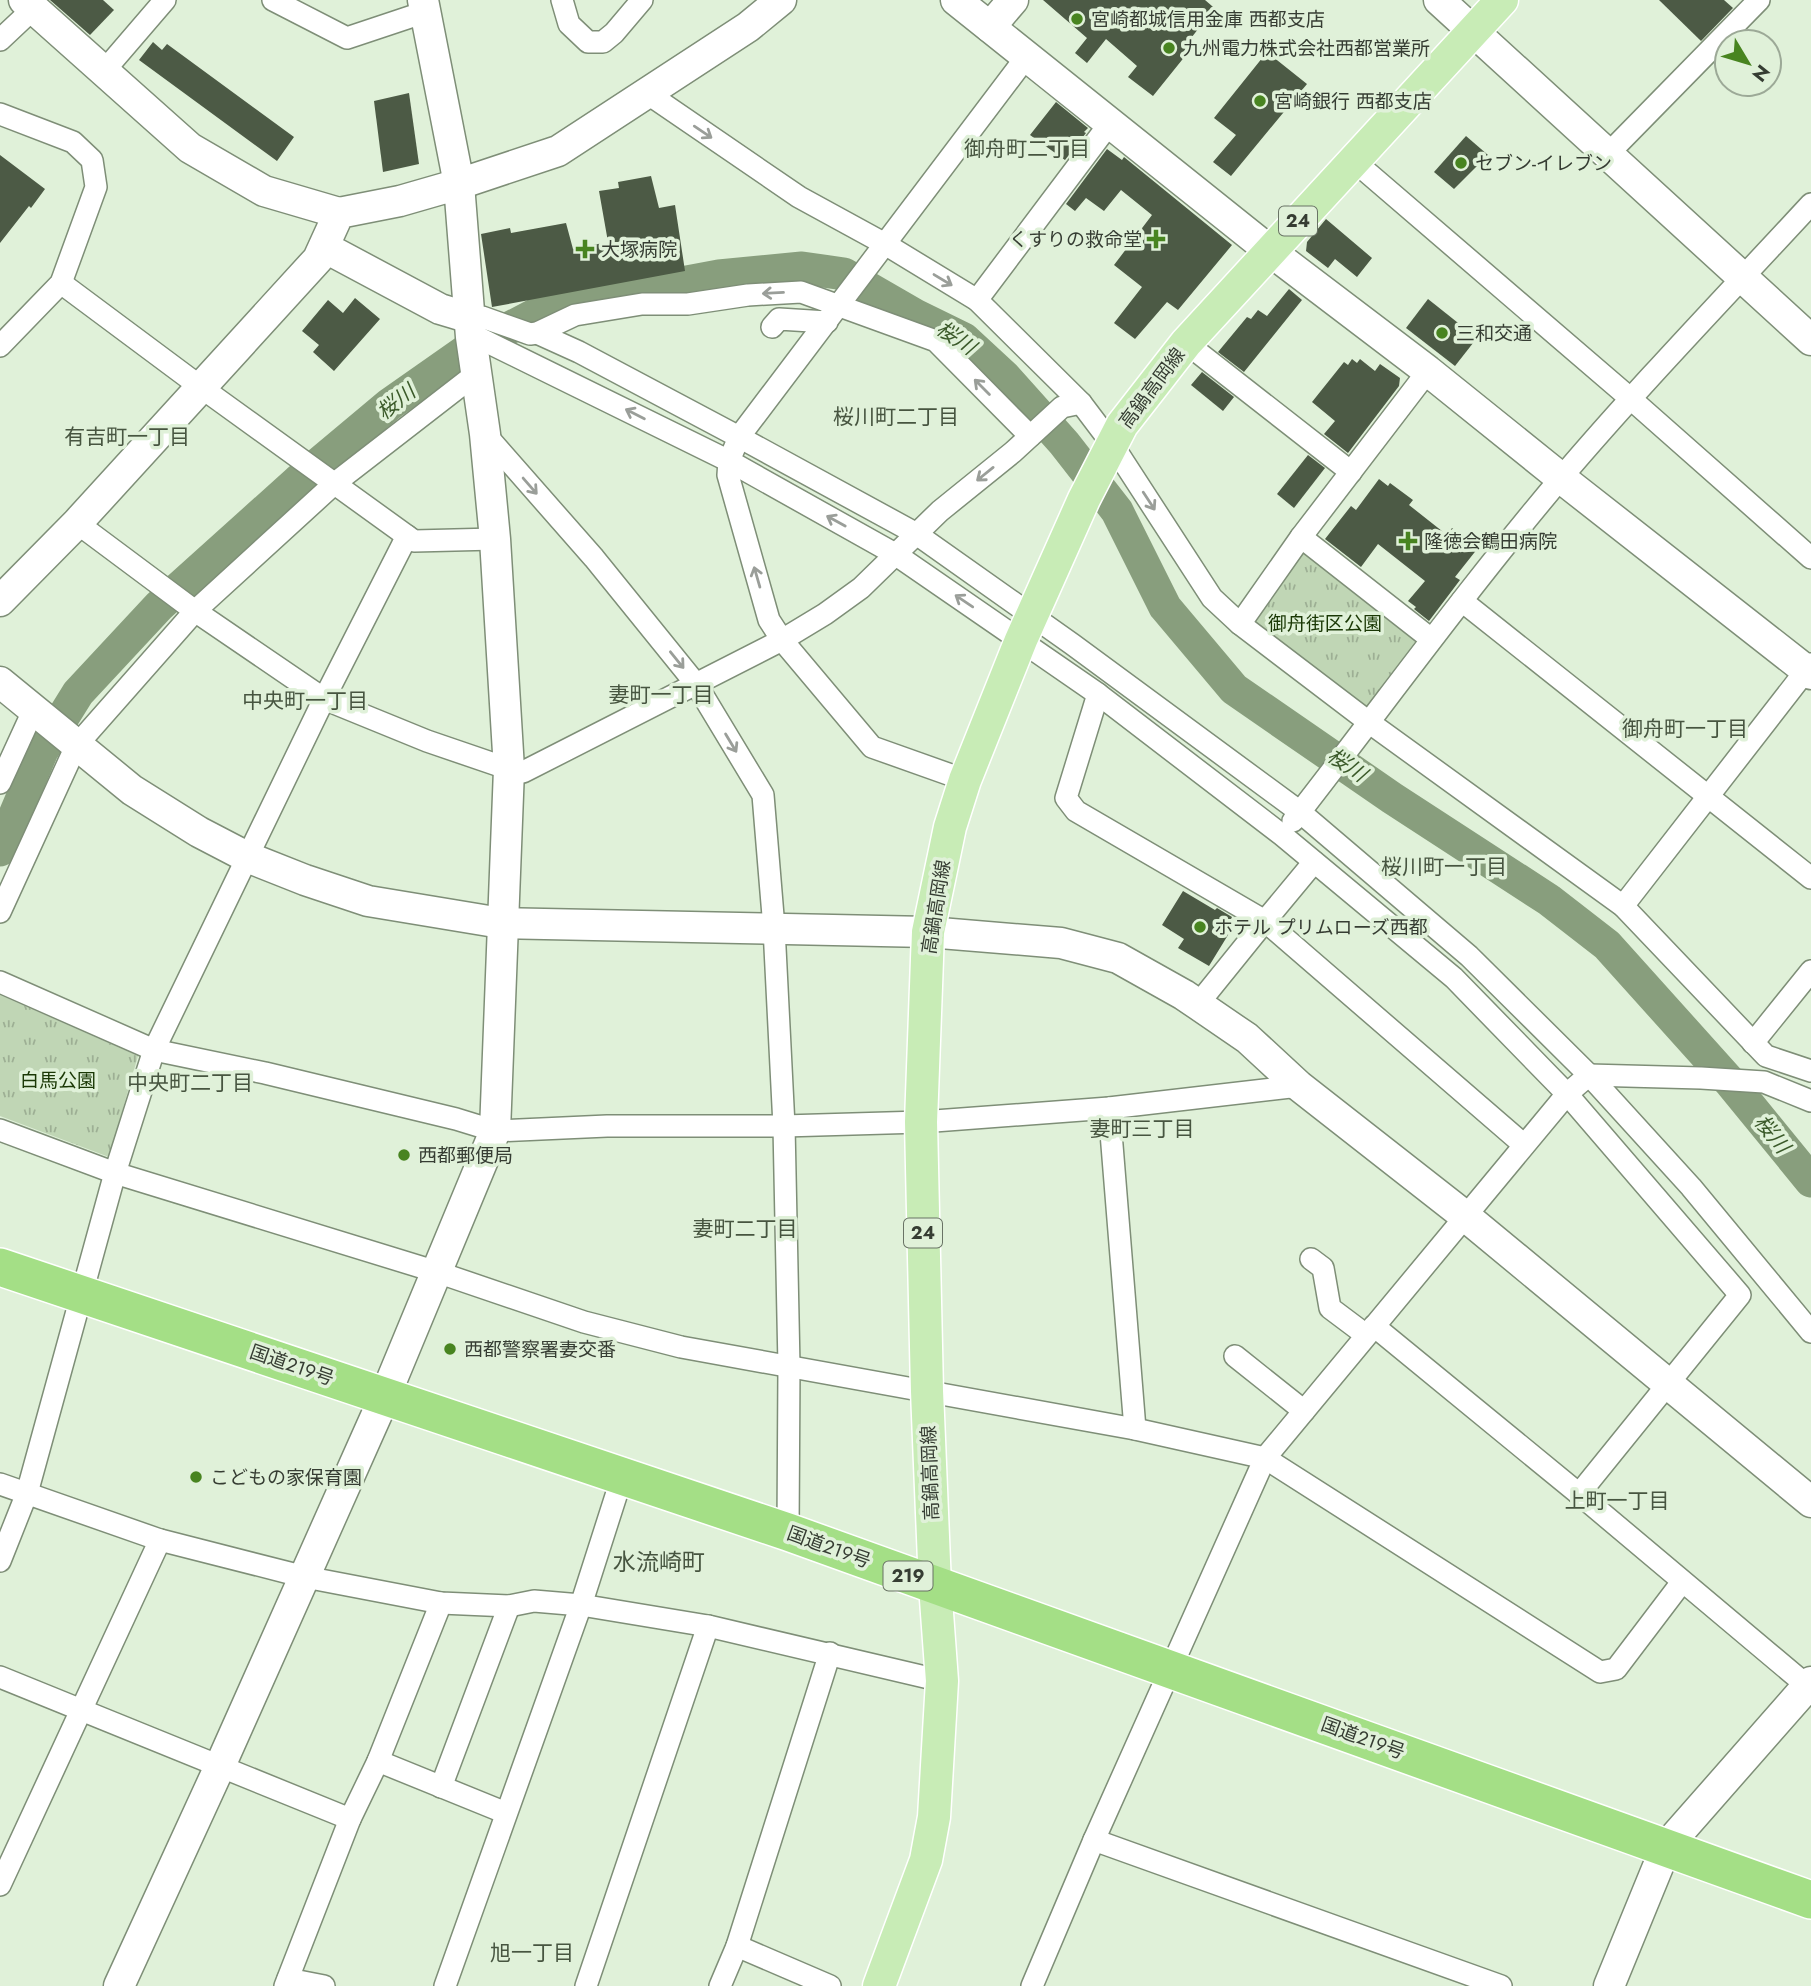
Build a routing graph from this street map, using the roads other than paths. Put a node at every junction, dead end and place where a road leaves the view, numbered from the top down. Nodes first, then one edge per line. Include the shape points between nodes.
1 (166, 0) edge
2 (273, 0) edge
3 (562, 0) edge
4 (642, 0) edge
5 (781, 0) edge
6 (956, 0) edge
7 (1013, 0) edge
8 (1439, 0) edge
9 (1502, 0) edge
10 (1759, 0) edge
11 (29, 4) edge
12 (424, 6) edge
13 (990, 27) junction
14 (1473, 31) junction
15 (0, 40) edge
16 (1027, 56) junction
17 (104, 71) junction
18 (647, 93) junction
19 (0, 114) edge
20 (1110, 123) junction
21 (1607, 155) junction
22 (1354, 160) junction
23 (459, 184) junction
24 (1811, 204) edge
25 (340, 213) junction
26 (324, 247) junction
27 (882, 248) junction
28 (1270, 251) junction
29 (1744, 277) junction
30 (61, 283) junction
31 (976, 300) junction
32 (836, 309) junction
33 (772, 327) dead end
34 (533, 334) junction
35 (474, 340) junction
36 (1811, 340) edge
37 (1186, 343) junction
38 (0, 346) edge
39 (1428, 371) junction
40 (202, 388) junction
41 (1631, 399) junction
42 (1072, 405) junction
43 (1033, 433) junction
44 (485, 434) junction
45 (739, 437) junction
46 (1110, 448) junction
47 (729, 461) junction
48 (1351, 472) junction
49 (1560, 478) junction
50 (332, 481) junction
51 (77, 523) junction
52 (915, 533) junction
53 (407, 536) junction
54 (1301, 537) junction
55 (495, 539) junction
56 (895, 554) junction
57 (1811, 558) edge
58 (0, 601) edge
59 (1462, 601) junction
60 (192, 608) junction
61 (1240, 624) junction
62 (1026, 628) junction
63 (1431, 639) junction
64 (782, 640) junction
65 (1809, 669) edge
66 (0, 682) edge
67 (696, 684) junction
68 (1098, 694) junction
69 (324, 699) junction
70 (37, 714) junction
71 (1370, 723) junction
72 (73, 744) junction
73 (509, 769) junction
74 (965, 780) junction
75 (0, 783) edge
76 (1708, 797) junction
77 (1300, 812) junction
78 (1282, 835) junction
79 (247, 857) junction
80 (1314, 862) junction
81 (1811, 878) edge
82 (1623, 906) junction
83 (0, 912) edge
84 (1265, 921) junction
85 (501, 922) junction
86 (774, 928) junction
87 (928, 932) junction
88 (1811, 971) edge
89 (0, 982) edge
90 (1198, 1004) junction
91 (1754, 1043) junction
92 (154, 1050) junction
93 (1811, 1071) edge
94 (1589, 1075) junction
95 (1299, 1086) junction
96 (1567, 1094) junction
97 (1811, 1101) edge
98 (1109, 1108) junction
99 (921, 1122) junction
100 (784, 1126) junction
101 (0, 1130) edge
102 (495, 1131) junction
103 (1524, 1145) junction
104 (115, 1173) junction
105 (1465, 1216) junction
106 (1311, 1259) dead end
107 (0, 1266) edge
108 (437, 1272) junction
109 (82, 1294) junction
110 (1370, 1331) junction
111 (1811, 1332) edge
112 (1235, 1356) dead end
113 (789, 1366) junction
114 (1669, 1382) junction
115 (927, 1391) junction
116 (384, 1396) junction
117 (1304, 1411) junction
118 (1135, 1429) junction
119 (1265, 1458) junction
120 (622, 1477) junction
121 (0, 1484) edge
122 (27, 1493) junction
123 (1579, 1494) junction
124 (1811, 1502) edge
125 (788, 1532) junction
126 (160, 1540) junction
127 (0, 1561) edge
128 (305, 1577) junction
129 (1682, 1582) junction
130 (935, 1586) junction
131 (441, 1603) junction
132 (581, 1605) junction
133 (509, 1606) junction
134 (708, 1626) junction
135 (830, 1653) junction
136 (1170, 1669) junction
137 (0, 1677) edge
138 (942, 1681) junction
139 (1810, 1686) edge
140 (81, 1708) junction
141 (378, 1761) junction
142 (220, 1766) junction
143 (441, 1787) junction
144 (506, 1813) junction
145 (350, 1819) junction
146 (1094, 1840) junction
147 (1667, 1847) junction
148 (0, 1885) edge
149 (1811, 1900) edge
150 (737, 1946) junction
151 (1453, 1978) edge
152 (287, 1983) edge
153 (1040, 1984) edge
154 (119, 1986) edge
155 (324, 1986) edge
156 (445, 1986) edge
157 (586, 1986) edge
158 (720, 1986) edge
159 (830, 1986) edge
160 (879, 1986) edge
161 (1500, 1986) edge
162 (1609, 1986) edge

1 - 17 street
2 - 12 street via 347,38
3 - 4 street via 569,24 588,42 603,42
5 - 18 street
6 - 13 street
7 - 13 street
8 - 14 street
9 - 14 main road, 高鍋高岡線 / 24
10 - 21 street
11 - 15 street
11 - 17 street
12 - 23 street
13 - 16 street
14 - 21 street
14 - 22 main road, 高鍋高岡線 / 24
16 - 20 street
16 - 27 street
17 - 25 street via 190,148 264,191
18 - 23 street via 558,151
18 -> 27 street
19 - 30 street via 73,142 92,160 96,187
20 - 28 street
20 - 31 street
21 - 29 street
22 - 28 main road, 高鍋高岡線 / 24
22 - 41 street
23 - 25 street
23 - 35 street
24 - 29 street
25 - 26 street
26 - 35 street via 440,309
26 - 40 street
27 -> 31 street
27 - 32 street
28 - 37 main road, 高鍋高岡線 / 24
28 - 39 street
29 - 36 street
29 - 41 street
30 - 38 street
30 - 40 street
31 - 42 street
32 - 33 street via 779,318
32 -> 34 street via 801,292 748,295 575,315
43 -> 32 street via 936,341
32 - 45 street
34 - 35 street
34 - 45 street via 579,352
35 - 44 street
47 -> 35 street via 519,357
35 - 50 street
37 - 46 main road, 高鍋高岡線 / 24
37 - 48 street
39 - 48 street
39 - 49 street
40 - 50 street
40 - 51 street
41 - 49 street
41 - 57 street
42 - 43 street
42 - 46 street
43 -> 52 street
44 - 55 street
44 -> 67 street
45 - 47 street
45 - 52 street
46 -> 61 street via 1212,598
46 - 62 main road, 高鍋高岡線 / 24
56 -> 47 street
64 -> 47 street via 769,620 728,475
48 - 54 street
49 - 59 street
49 - 65 street
50 - 53 street
50 - 60 street
51 - 58 street
51 - 60 street
52 - 56 street
52 - 62 street
53 - 55 street via 414,541
53 - 69 street
54 - 61 street
54 - 63 street
55 - 73 street
62 -> 56 street
56 - 64 street via 861,588
59 - 63 street
59 - 76 street
60 - 69 street
60 - 72 street
61 - 71 street
62 - 68 street
62 - 74 main road, 高鍋高岡線 / 24
62 - 77 street
63 - 71 street
64 - 67 street
64 - 74 street via 872,747
65 - 76 street
66 - 70 street
67 - 73 street via 523,772
67 -> 86 street via 763,795
68 - 78 street
68 - 84 street via 1066,797 1076,811
69 - 73 street
69 - 79 street
70 - 72 street
70 - 75 street
71 - 77 street
71 - 82 street
72 - 79 street via 132,790
72 - 83 street
73 - 85 street
74 - 87 main road, 高鍋高岡線 / 24
76 - 81 street
76 - 82 street
77 - 78 street
77 - 94 street via 1469,956
78 - 80 street
79 - 85 street via 368,901
79 - 92 street
80 - 84 street
80 - 96 street via 1454,978
82 - 91 street
84 - 90 street
84 - 103 street
85 - 86 street
85 - 102 street
86 - 87 street
86 - 100 street
87 - 90 street via 1061,943 1118,958
87 - 99 main road, 高鍋高岡線 / 24
88 - 91 street
89 - 92 street
90 - 95 street via 1247,1038
91 - 93 street via 1766,1056
92 - 102 street
92 - 104 street
94 - 96 street
94 - 97 street via 1764,1082
94 - 111 street via 1692,1186
95 - 98 street
95 - 105 street
96 - 103 street
96 - 114 street via 1740,1295
98 - 99 street
98 - 118 street
99 - 100 street
99 - 115 main road, 高鍋高岡線 / 24
100 - 102 street
100 - 113 street
101 - 104 street
102 - 108 street
103 - 105 street
104 - 108 street
104 - 109 street
105 - 110 street
105 - 114 street
106 - 110 street via 1323,1268 1330,1308
107 - 109 highway, 国道219号 / 219
108 - 113 street via 584,1322 681,1347
108 - 116 street
109 - 116 highway, 国道219号 / 219
109 - 122 street
110 - 117 street
110 - 123 street
112 - 117 street
113 - 115 street
113 - 125 street
114 - 123 street
114 - 124 street
115 - 118 street
115 - 130 main road, 高鍋高岡線 / 24
116 - 120 highway, 国道219号 / 219
116 - 128 street
117 - 119 street
118 - 119 street
119 - 129 street via 1600,1672 1616,1669
119 - 136 street
120 - 125 highway, 国道219号 / 219
120 - 132 street
121 - 122 street
122 - 126 street
122 - 127 street
123 - 129 street
125 - 130 highway, 国道219号 / 219
126 - 128 street
126 - 140 street
128 - 131 street
128 - 142 street
129 - 139 street
130 - 136 highway, 国道219号 / 219
130 - 138 main road, 高鍋高岡線 / 24
131 - 133 street
131 - 141 street
132 - 133 street via 534,1601
132 - 134 street
132 - 144 street
133 - 143 street
134 - 135 street
134 - 157 street
135 - 138 street
135 - 150 street
136 - 146 street
136 - 147 highway, 国道219号 / 219
137 - 140 street
138 - 160 main road, 高鍋高岡線 / 24 via 934,1817 926,1860
139 - 147 street
140 - 142 street
140 - 148 street
141 - 143 street
141 - 145 street
142 - 145 street
142 - 154 street
143 - 144 street
144 - 156 street
145 - 152 street
146 - 151 street
146 - 153 street
147 - 149 highway, 国道219号 / 219
147 - 162 street
150 - 158 street
150 - 159 street
151 - 161 street
152 - 155 street

